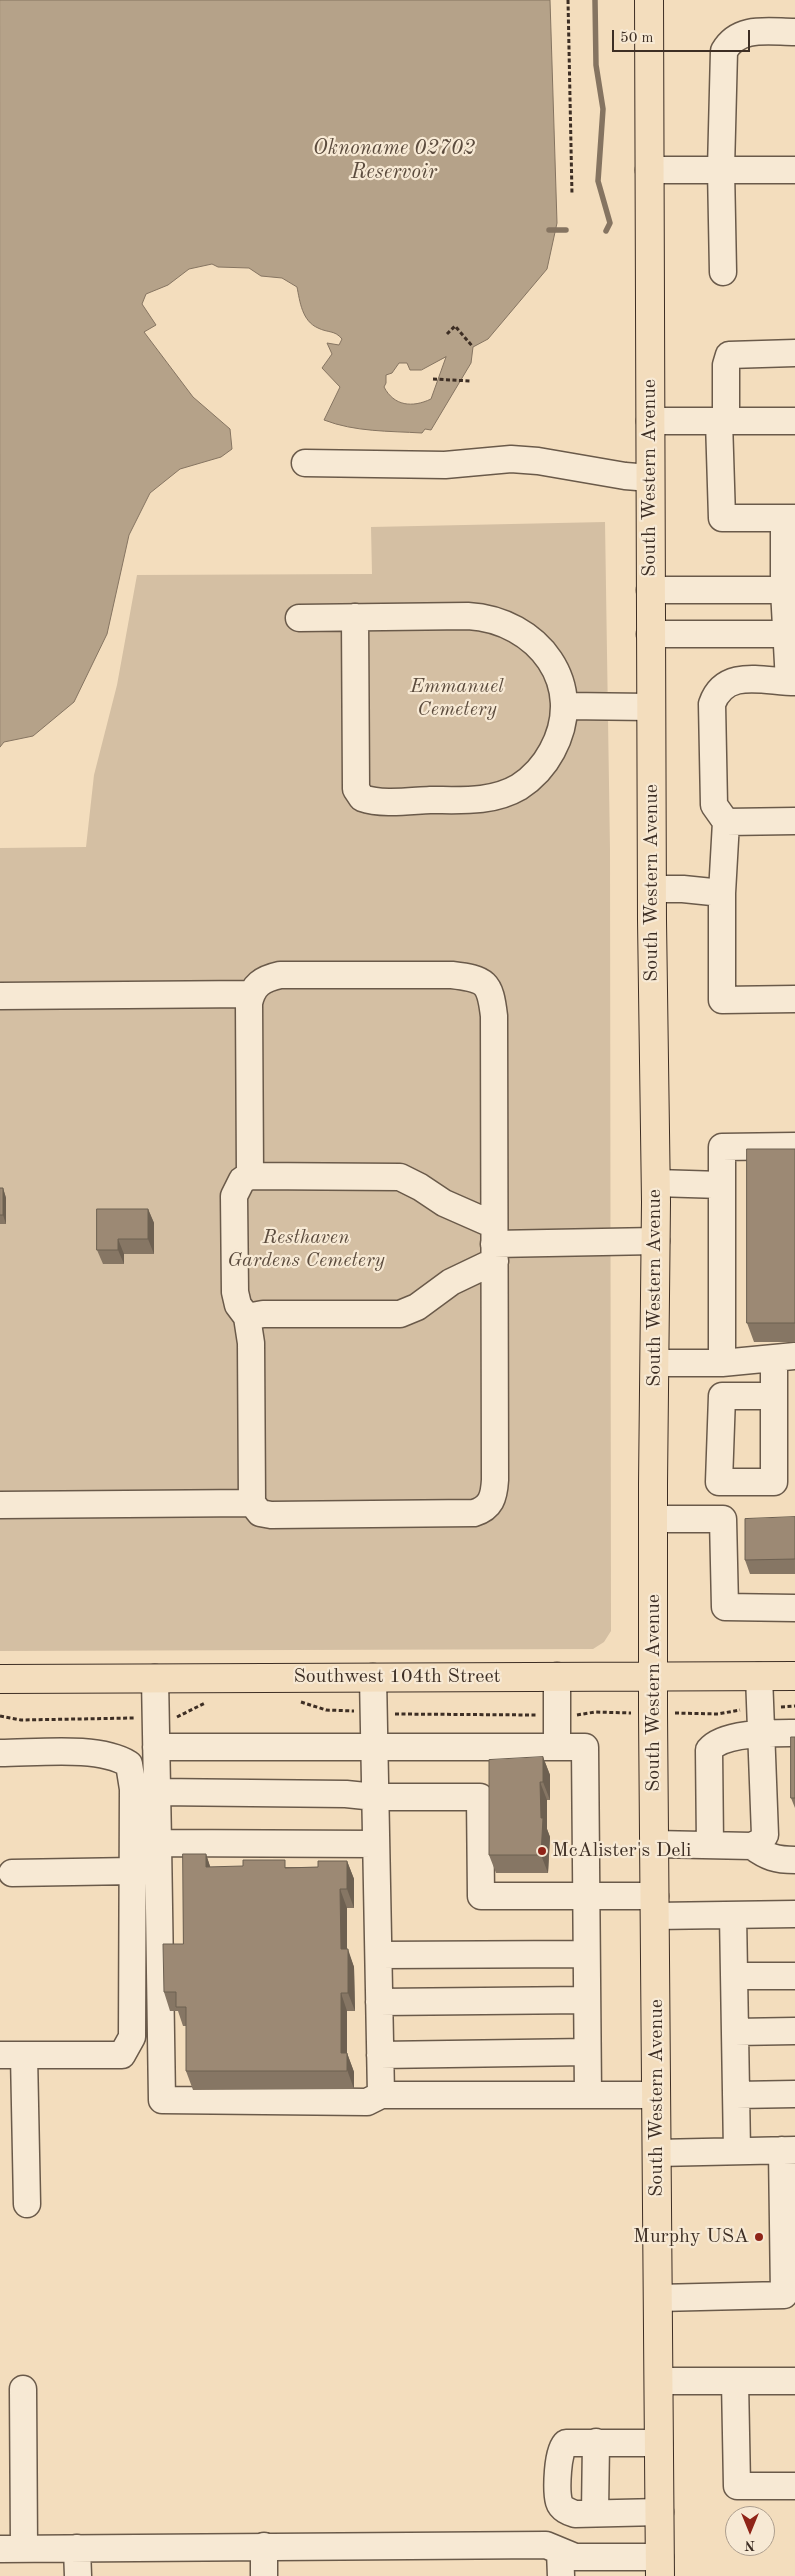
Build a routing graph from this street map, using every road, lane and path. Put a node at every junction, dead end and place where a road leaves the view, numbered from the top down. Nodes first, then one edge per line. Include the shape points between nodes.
1 (568, 0) edge
2 (650, 0) edge
3 (795, 32) edge
4 (721, 169) junction
5 (650, 170) junction
6 (795, 170) edge
7 (572, 195) dead end
8 (723, 272) dead end
9 (447, 334) dead end
10 (473, 347) dead end
11 (795, 353) edge
12 (433, 379) dead end
13 (470, 381) dead end
14 (650, 421) junction
15 (723, 421) junction
16 (795, 421) edge
17 (305, 463) dead end
18 (650, 478) junction
19 (790, 518) edge
20 (650, 590) junction
21 (790, 590) edge
22 (355, 617) junction
23 (299, 618) dead end
24 (650, 634) junction
25 (791, 634) edge
26 (792, 682) edge
27 (565, 706) junction
28 (651, 707) junction
29 (795, 821) edge
30 (726, 822) junction
31 (652, 889) junction
32 (722, 893) junction
33 (251, 994) junction
34 (0, 996) edge
35 (795, 999) edge
36 (795, 1146) edge
37 (250, 1176) junction
38 (656, 1183) junction
39 (722, 1185) junction
40 (656, 1241) junction
41 (494, 1243) junction
42 (247, 1317) junction
43 (784, 1357) edge
44 (655, 1363) junction
45 (722, 1363) junction
46 (774, 1396) junction
47 (785, 1482) edge
48 (252, 1503) junction
49 (0, 1505) edge
50 (653, 1519) junction
51 (724, 1519) junction
52 (750, 1519) edge
53 (795, 1608) edge
54 (558, 1676) junction
55 (654, 1676) junction
56 (759, 1676) junction
57 (795, 1676) edge
58 (373, 1677) junction
59 (155, 1678) junction
60 (0, 1680) edge
61 (762, 1733) junction
62 (795, 1733) edge
63 (374, 1745) junction
64 (156, 1747) junction
65 (557, 1747) junction
66 (0, 1753) edge
67 (157, 1792) junction
68 (376, 1797) junction
69 (158, 1843) junction
70 (376, 1844) junction
71 (654, 1844) junction
72 (710, 1845) junction
73 (752, 1846) junction
74 (795, 1860) edge
75 (133, 1871) junction
76 (12, 1873) dead end
77 (586, 1896) junction
78 (655, 1906) junction
79 (795, 1914) edge
80 (733, 1915) junction
81 (586, 1954) junction
82 (379, 1955) junction
83 (734, 1976) junction
84 (795, 1976) edge
85 (587, 2000) junction
86 (380, 2002) junction
87 (795, 2031) edge
88 (735, 2032) junction
89 (587, 2052) junction
90 (12, 2055) edge
91 (380, 2055) junction
92 (736, 2094) junction
93 (795, 2094) edge
94 (381, 2095) junction
95 (588, 2095) junction
96 (656, 2095) junction
97 (789, 2150) edge
98 (737, 2151) junction
99 (657, 2153) junction
100 (28, 2204) dead end
101 (658, 2298) junction
102 (659, 2381) junction
103 (735, 2381) junction
104 (795, 2381) edge
105 (23, 2389) dead end
106 (596, 2442) junction
107 (659, 2443) junction
108 (795, 2486) edge
109 (660, 2512) junction
110 (595, 2513) junction
111 (264, 2546) junction
112 (12, 2548) edge
113 (78, 2548) junction
114 (561, 2563) edge
115 (660, 2567) edge
116 (78, 2576) edge
117 (264, 2576) edge

1 - 7 path
2 - 5 main road, South Western Avenue
3 - 4 street via 742,34 730,40 724,51
4 - 5 street
4 - 6 street
4 - 8 street
5 - 14 main road, South Western Avenue
9 - 10 path via 455,326
11 - 15 street via 729,354
12 - 13 path
14 - 15 street
14 - 18 main road, South Western Avenue
15 - 16 street
15 - 19 street via 722,518
17 - 18 street via 445,465 511,459
18 - 20 main road, South Western Avenue
19 - 21 street
20 - 21 street
20 - 24 main road, South Western Avenue
21 - 25 street
22 - 23 street
22 - 27 street via 468,616 505,623 528,635 544,652 560,683
22 - 27 street via 356,788 362,798 382,801 476,800 504,794 533,777 546,762 560,731
24 - 25 street
24 - 28 main road, South Western Avenue
25 - 26 street
26 - 30 street via 741,680 726,684 715,696 712,704 714,805
27 - 28 street
28 - 31 main road, South Western Avenue
29 - 30 street
30 - 32 street
31 - 32 street
31 - 38 main road, South Western Avenue
32 - 35 street via 722,1000
33 - 34 street
33 - 37 street
33 - 41 street via 254,987 280,975 452,975 485,983 490,991 494,1016
36 - 39 street via 722,1147
37 - 41 street via 400,1177 420,1186
37 - 42 street via 242,1180 234,1202 235,1292 238,1305
38 - 39 street
38 - 40 main road, South Western Avenue
39 - 45 street
40 - 41 street
40 - 44 main road, South Western Avenue
41 - 42 street via 418,1307 400,1314 263,1314
41 - 48 street via 495,1480 489,1505 464,1514 271,1515 260,1513
42 - 48 street via 251,1342
43 - 45 street
43 - 46 street
44 - 45 street
44 - 50 main road, South Western Avenue
46 - 47 street
46 - 47 street via 722,1396 720,1482
48 - 49 street
50 - 51 street
50 - 55 main road, South Western Avenue
51 - 52 street
51 - 53 street via 726,1607
54 - 55 main road, Southwest 104th Street
54 - 58 main road, Southwest 104th Street
54 - 65 street
55 - 56 main road, Southwest 104th Street
55 - 71 main road, South Western Avenue
56 - 57 main road, Southwest 104th Street
56 - 61 street
58 - 59 main road, Southwest 104th Street
58 - 63 street
59 - 60 main road, Southwest 104th Street
59 - 64 street
61 - 62 street
61 - 72 street via 718,1741 709,1750
61 - 73 street via 765,1835
63 - 64 street
63 - 65 street
63 - 68 street
64 - 67 street
65 - 77 street via 585,1747
66 - 75 street via 100,1753 129,1764 133,1789
67 - 68 street
67 - 69 street
68 - 70 street
68 - 77 street via 480,1797 481,1896
69 - 70 street
69 - 94 street via 162,2100 367,2102
70 - 82 street
71 - 72 street
71 - 78 main road, South Western Avenue
72 - 73 street
73 - 74 street via 767,1857
75 - 76 street
75 - 90 street via 132,2037 122,2055
77 - 78 street
77 - 81 street
78 - 80 street
78 - 96 main road, South Western Avenue
79 - 80 street
80 - 83 street
81 - 82 street
81 - 85 street
82 - 86 street
83 - 84 street
83 - 88 street
85 - 86 street
85 - 89 street
86 - 91 street
87 - 88 street
88 - 92 street
89 - 91 street
89 - 95 street
90 - 100 street
91 - 94 street
92 - 93 street
92 - 98 street
94 - 95 street
95 - 96 street
96 - 99 main road, South Western Avenue
97 - 98 street
97 - 101 street via 776,2289
98 - 99 street
99 - 101 main road, South Western Avenue
101 - 102 main road, South Western Avenue
102 - 103 street
102 - 107 main road, South Western Avenue
103 - 104 street
103 - 108 street via 737,2486
105 - 112 street
106 - 107 street
106 - 110 street
106 - 110 street via 566,2443 559,2454 560,2504 567,2512
107 - 109 main road, South Western Avenue
109 - 110 street
109 - 115 main road, South Western Avenue
111 - 113 street
111 - 114 street via 546,2545
111 - 117 street
112 - 113 street
113 - 116 street
114 - 115 street via 575,2557

